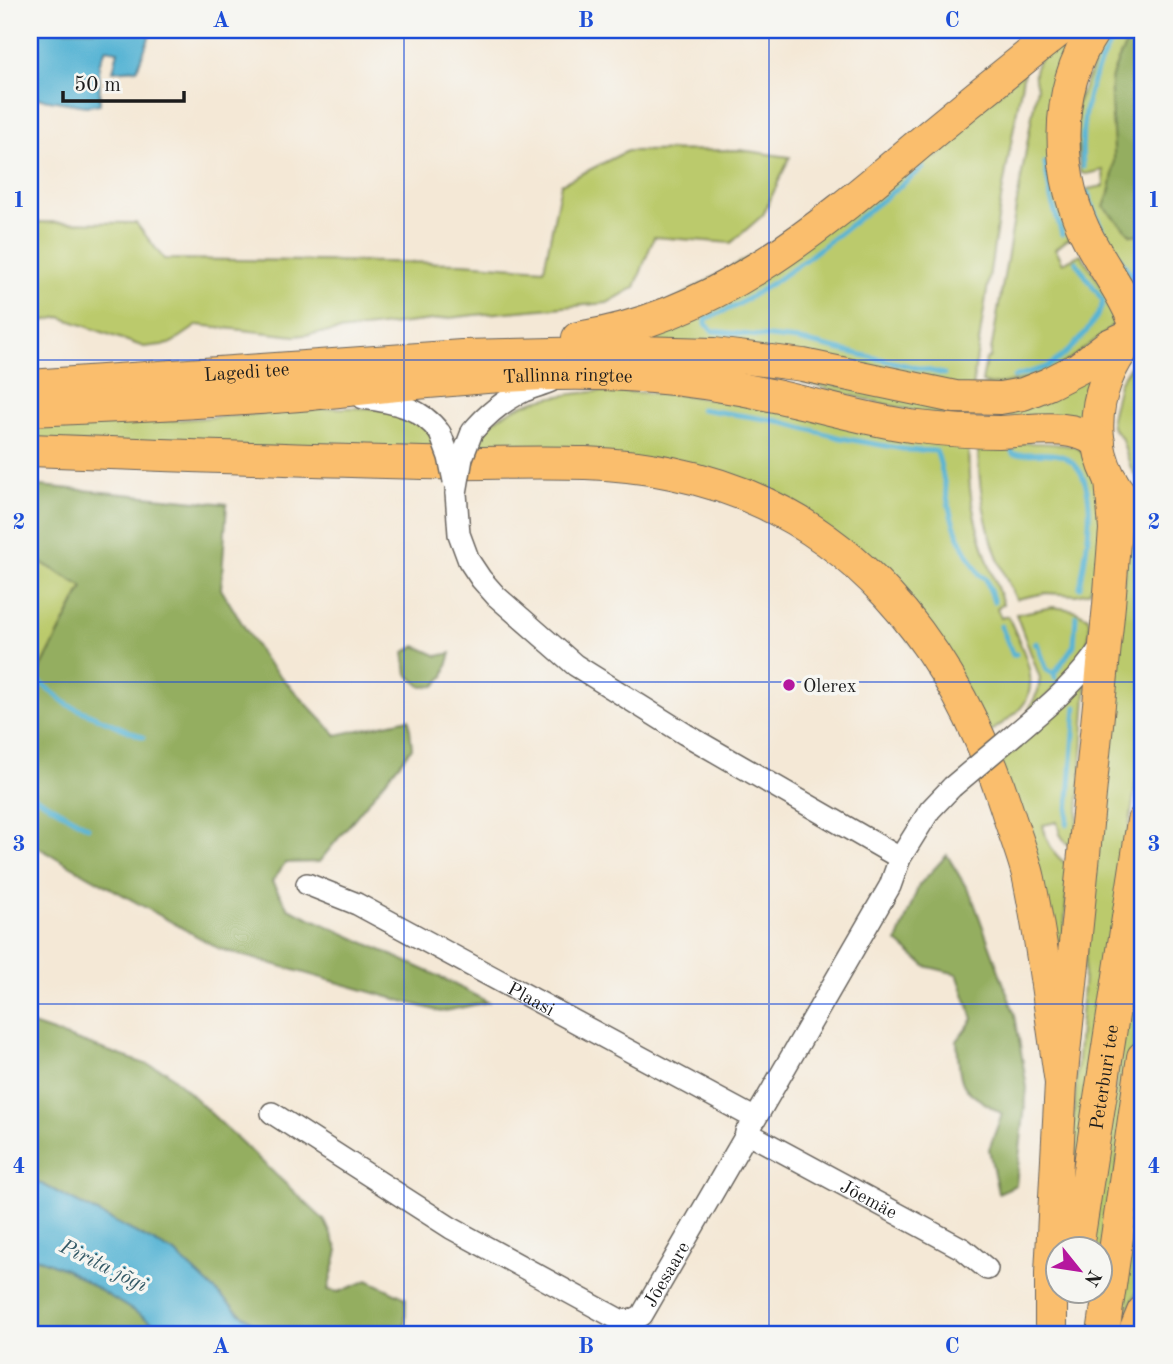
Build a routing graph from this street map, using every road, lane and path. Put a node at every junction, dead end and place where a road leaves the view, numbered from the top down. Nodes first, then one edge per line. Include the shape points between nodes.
1 (1060, 30) edge
2 (1094, 30) edge
3 (1140, 331) edge
4 (462, 356) junction
5 (566, 374) junction
6 (30, 386) edge
7 (322, 393) junction
8 (30, 410) edge
9 (1099, 442) junction
10 (30, 450) edge
11 (1111, 480) junction
12 (456, 493) junction
13 (1143, 516) edge
14 (1105, 641) junction
15 (1143, 821) edge
16 (900, 858) junction
17 (307, 884) dead end
18 (1143, 1057) edge
19 (1061, 1083) junction
20 (272, 1113) dead end
21 (750, 1125) junction
22 (1079, 1234) edge
23 (987, 1269) dead end
24 (1067, 1304) edge
25 (1143, 1312) edge
26 (1051, 1334) edge
27 (1062, 1334) edge
28 (1103, 1334) edge
29 (1134, 1334) edge

1 - 4 highway via 842,208 740,280 615,332
2 - 3 highway via 1073,74 1067,103 1063,139 1066,176 1089,240
3 - 4 highway, Tallinna ringtee via 1048,384 1000,398 955,397 803,365 714,354
3 - 9 highway via 1120,352 1106,377 1098,405
4 - 6 highway, Lagedi tee
5 - 7 highway, Tallinna ringtee
5 - 9 highway, Tallinna ringtee via 707,383 884,422 983,431 1055,429 1083,432
5 - 12 street, bridge via 525,390 484,418 472,432
7 - 8 highway, Tallinna ringtee
7 - 12 street, bridge via 400,404 419,412 440,433
9 - 11 highway
10 - 19 highway via 626,465 720,485 801,522 890,595 936,655 968,712 999,784 1028,875
11 - 13 highway
11 - 14 highway via 1115,529
12 - 16 street via 459,534 481,579 575,664 685,734
14 - 16 street, Jõesaare, bridge via 1060,697 930,810
14 - 19 highway
15 - 22 highway, Peterburi tee
16 - 21 street, Jõesaare via 890,886
17 - 21 street, Plaasi via 357,904
18 - 28 highway, Peterburi tee
19 - 26 highway
20 - 21 street, Jõesaare via 451,1228 626,1322 642,1315
21 - 23 street, Jõemäe via 962,1249
24 - 27 highway
25 - 29 highway

